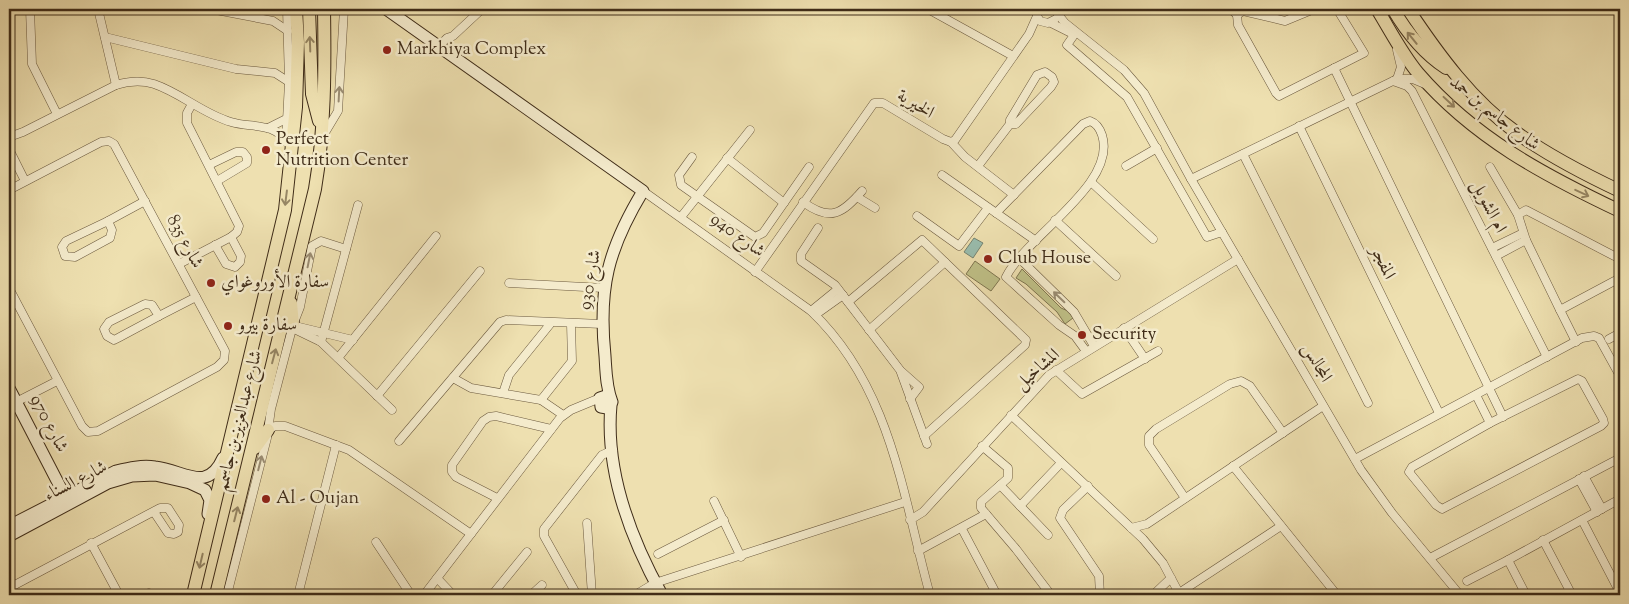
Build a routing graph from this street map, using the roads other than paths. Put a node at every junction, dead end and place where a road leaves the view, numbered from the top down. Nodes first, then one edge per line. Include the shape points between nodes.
1 (30, 9) edge
2 (98, 9) edge
3 (211, 9) edge
4 (295, 9) edge
5 (324, 9) edge
6 (344, 9) edge
7 (386, 9) edge
8 (482, 9) edge
9 (928, 9) edge
10 (1314, 9) edge
11 (1337, 9) edge
12 (1377, 9) edge
13 (1393, 9) edge
14 (1408, 9) edge
15 (1418, 9) edge
16 (1056, 10) edge
17 (1037, 12) edge
18 (1234, 12) edge
19 (273, 21) junction
20 (1048, 23) junction
21 (1419, 25) junction
22 (288, 31) junction
23 (1029, 34) junction
24 (1074, 35) junction
25 (1393, 35) junction
26 (105, 37) junction
27 (442, 48) junction
28 (1013, 56) junction
29 (289, 66) junction
30 (1334, 68) junction
31 (276, 73) junction
32 (1457, 75) junction
33 (1395, 80) junction
34 (290, 82) junction
35 (116, 85) junction
36 (1431, 87) junction
37 (1350, 101) junction
38 (192, 104) junction
39 (58, 114) junction
40 (288, 118) junction
41 (1010, 124) junction
42 (1299, 126) junction
43 (268, 128) junction
44 (750, 130) dead end
45 (322, 132) junction
46 (1165, 133) junction
47 (9, 136) edge
48 (286, 142) junction
49 (951, 142) junction
50 (1156, 148) junction
51 (9, 149) edge
52 (1243, 154) junction
53 (692, 157) dead end
54 (727, 158) junction
55 (209, 166) junction
56 (978, 166) junction
57 (1126, 166) dead end
58 (1490, 167) dead end
59 (809, 168) dead end
60 (289, 175) junction
61 (942, 175) dead end
62 (1191, 179) junction
63 (25, 181) junction
64 (217, 181) junction
65 (1091, 182) junction
66 (9, 190) edge
67 (644, 191) junction
68 (1620, 191) edge
69 (1014, 195) junction
70 (697, 196) junction
71 (145, 201) junction
72 (784, 202) junction
73 (803, 202) junction
74 (358, 204) dead end
75 (875, 208) dead end
76 (988, 208) junction
77 (1620, 211) edge
78 (996, 213) junction
79 (1518, 215) junction
80 (917, 216) dead end
81 (681, 217) junction
82 (108, 220) junction
83 (1054, 220) junction
84 (818, 228) dead end
85 (1222, 232) junction
86 (436, 236) dead end
87 (1524, 236) junction
88 (231, 237) junction
89 (1153, 239) dead end
90 (1036, 241) junction
91 (215, 245) junction
92 (346, 248) junction
93 (1494, 252) junction
94 (1020, 259) junction
95 (1238, 259) junction
96 (1620, 259) edge
97 (945, 262) junction
98 (178, 264) junction
99 (480, 271) dead end
100 (755, 272) junction
101 (1116, 276) dead end
102 (1620, 278) edge
103 (509, 283) dead end
104 (9, 288) edge
105 (604, 288) junction
106 (290, 292) junction
107 (841, 292) junction
108 (196, 297) junction
109 (848, 302) junction
110 (1560, 310) junction
111 (813, 313) junction
112 (159, 316) junction
113 (1078, 317) junction
114 (551, 323) junction
115 (571, 324) junction
116 (602, 324) junction
117 (292, 327) junction
118 (1124, 328) junction
119 (869, 330) junction
120 (1067, 330) junction
121 (324, 332) junction
122 (1620, 333) edge
123 (353, 340) junction
124 (1609, 340) dead end
125 (321, 342) junction
126 (1576, 342) junction
127 (1094, 346) junction
128 (1086, 351) junction
129 (1158, 351) dead end
130 (1547, 357) junction
131 (338, 358) junction
132 (1145, 359) junction
133 (900, 370) junction
134 (1056, 370) junction
135 (1620, 376) edge
136 (453, 378) junction
137 (57, 381) junction
138 (9, 388) edge
139 (1488, 388) junction
140 (503, 393) junction
141 (1476, 395) junction
142 (377, 396) junction
143 (910, 399) junction
144 (541, 400) junction
145 (16, 402) junction
146 (605, 402) junction
147 (1368, 403) dead end
148 (1323, 406) junction
149 (271, 409) junction
150 (392, 410) dead end
151 (1439, 413) junction
152 (563, 415) junction
153 (1011, 416) junction
154 (1503, 417) junction
155 (1490, 424) junction
156 (284, 426) junction
157 (551, 429) junction
158 (268, 430) junction
159 (1283, 433) junction
160 (924, 436) junction
161 (399, 441) dead end
162 (927, 444) dead end
163 (336, 445) junction
164 (982, 446) junction
165 (229, 448) junction
166 (613, 450) junction
167 (250, 456) junction
168 (1620, 458) edge
169 (1355, 459) junction
170 (1061, 463) junction
171 (1233, 466) junction
172 (181, 476) junction
173 (1582, 478) junction
174 (1000, 485) junction
175 (1088, 486) junction
176 (497, 498) junction
177 (1185, 498) junction
178 (1620, 499) edge
179 (67, 500) junction
180 (714, 502) dead end
181 (905, 502) junction
182 (1020, 506) junction
183 (1599, 510) junction
184 (154, 512) dead end
185 (986, 514) junction
186 (724, 520) junction
187 (910, 520) junction
188 (1582, 520) junction
189 (1152, 521) junction
190 (587, 523) dead end
191 (9, 526) edge
192 (1281, 526) junction
193 (1131, 528) junction
194 (962, 529) junction
195 (208, 534) junction
196 (471, 534) junction
197 (1048, 535) dead end
198 (9, 536) edge
199 (1143, 540) junction
200 (1543, 540) junction
201 (376, 542) dead end
202 (91, 543) junction
203 (918, 551) junction
204 (527, 552) dead end
205 (658, 554) dead end
206 (741, 557) junction
207 (1430, 558) junction
208 (1508, 560) junction
209 (222, 569) junction
210 (437, 578) junction
211 (1171, 578) junction
212 (1467, 581) dead end
213 (655, 583) junction
214 (542, 585) dead end
215 (9, 588) edge
216 (228, 591) edge
217 (1180, 594) edge
218 (1620, 594) edge
219 (119, 595) edge
220 (143, 595) edge
221 (153, 595) edge
222 (193, 595) edge
223 (216, 595) edge
224 (298, 595) edge
225 (411, 595) edge
226 (424, 595) edge
227 (453, 595) edge
228 (492, 595) edge
229 (531, 595) edge
230 (577, 595) edge
231 (592, 595) edge
232 (635, 595) edge
233 (662, 595) edge
234 (930, 595) edge
235 (997, 595) edge
236 (1051, 595) edge
237 (1100, 595) edge
238 (1153, 595) edge
239 (1337, 595) edge
240 (1460, 595) edge
241 (1526, 595) edge
242 (1572, 595) edge

1 - 39 street via 34,69
2 - 26 street
3 - 19 street
4 - 19 street
4 - 22 street, شارع عبدالعزيز بن جاسمم
45 -> 4 main road
4 - 60 main road, شارع عبدالعزيز بن جاسمم via 296,99
5 - 45 main road, شارع عبدالعزيز بن جاسمم
45 -> 6 street, شارع عبدالعزيز بن جاسمم via 338,111
7 - 27 street, شارع 940
8 - 27 street
9 - 28 street
10 - 18 street via 1285,21 1243,11
11 - 30 street via 1365,52
12 - 25 main road, شارع جاسم بن حمد
32 -> 13 main road via 1426,53
14 - 21 main road, شارع جاسم بن حمد
15 - 21 street
16 - 20 street
16 - 46 street, المجالس via 1065,23 1133,79
17 - 20 street, المجالس
17 - 23 street
18 - 30 street via 1278,96
19 - 22 street
20 - 23 street
20 - 24 street, المجالس
21 - 32 main road, شارع جاسم بن حمد
22 - 29 street, شارع عبدالعزيز بن جاسمم
23 - 28 street
24 - 46 street, المجالس via 1130,82
24 - 50 street via 1067,46 1124,92
25 - 33 street via 1401,67
25 - 36 main road, شارع جاسم بن حمد
26 - 31 street via 236,69
26 - 35 street
27 - 67 street, شارع 940
28 - 49 street via 958,138
29 - 31 street
29 - 34 street, شارع عبدالعزيز بن جاسمم
30 - 37 street
31 - 34 street
32 - 68 main road, شارع جاسم بن حمد via 1515,132 1576,170
33 - 36 street via 1413,79
33 - 37 street
33 - 93 street, ام الشويل via 1412,91
34 - 40 street, شارع عبدالعزيز بن جاسمم
35 - 38 street via 133,81 154,84
35 - 39 street
36 -> 77 main road, شارع جاسم بن حمد via 1514,157
37 - 42 street
37 - 139 street
38 - 43 street via 231,122
38 - 55 street via 187,113 187,123
39 - 47 street
40 - 43 street
40 - 48 street, شارع عبدالعزيز بن جاسمم
41 - 41 street via 1037,75 1044,72 1052,77 1053,85 1016,124
41 - 56 street
42 - 52 street
42 - 151 street, المفجر
43 - 48 street via 279,133
44 - 54 street
45 - 106 main road, شارع عبدالعزيز بن جاسمم via 315,189
46 - 62 street, المجالس
48 - 60 street, شارع عبدالعزيز بن جاسمم
49 - 56 street
49 - 73 street, الخيرية via 877,102
50 - 57 street
50 - 85 street via 1207,237
51 - 63 street
52 - 62 street
52 - 147 street
53 - 70 street via 679,180
54 - 70 street
54 - 72 street
55 - 64 street
55 - 64 street via 236,152 243,152 247,158 243,167
56 - 69 street
58 - 79 street
59 - 72 street
60 -> 165 main road, شارع عبدالعزيز بن جاسمم via 285,210
61 - 76 street
62 - 85 street, المجالس
63 - 66 street, شارع 835
63 - 71 street, شارع 835 via 101,142 110,141 117,148
64 - 88 street via 239,226
65 - 69 street via 1104,152 1101,132 1090,121 1083,124
65 - 83 street
65 - 89 street
67 - 81 street, شارع 940
67 - 105 street, شارع 930 via 616,242
69 - 78 street
70 - 72 street via 755,237 761,235
70 - 81 street
71 - 82 street
71 - 98 street, شارع 835
73 - 75 street via 821,214 828,214 840,212 859,194
73 - 100 street, الخيرية
74 - 92 street
76 - 78 street
76 - 80 street via 959,246
78 - 90 street
79 - 87 street
79 - 96 street via 1526,210
81 - 100 street, شارع 940
82 - 82 street via 66,241 62,247 65,256 75,257 110,238 112,230
83 - 90 street
83 - 101 street
84 - 107 street via 800,258
85 - 95 street, المجالس
86 - 123 street
87 - 93 street
87 - 110 street
88 - 91 street
88 - 91 street via 240,256 240,262 235,266 226,264
90 - 94 street
91 - 98 street
117 -> 92 street, شارع عبدالعزيز بن جاسمم via 300,308 312,246 321,241
92 - 121 street
93 - 130 street, ام الشويل
113 -> 94 street
94 - 120 street via 1007,278
95 - 118 street, المشاخيل
95 - 148 street, المجالس
97 - 109 street via 924,240 919,240
97 - 119 street
97 - 160 street via 1027,343
98 - 108 street, شارع 835
99 - 142 street
100 - 111 street, شارع 940
102 - 110 street
103 - 105 street
104 - 137 street, شارع 835
105 - 116 street, شارع 930
106 - 117 main road
167 -> 106 main road, شارع عبدالعزيز بن جاسمم
107 - 109 street
107 - 111 street
108 - 112 street
108 - 137 street, شارع 835 via 225,351 224,360 217,367 93,432 84,430
109 - 119 street
110 - 126 street
111 - 181 street, شارع 940 via 846,353 875,399
112 - 112 street via 152,305 145,304 109,322 105,333 114,340
113 - 120 street via 1076,325
113 - 127 street
114 - 115 street
114 - 136 street via 500,322
114 - 140 street via 509,375
115 - 116 street
115 - 144 street via 572,361
116 - 146 street, شارع 930 via 607,382
117 - 121 street
117 - 125 street
117 - 149 street, شارع عبدالعزيز بن جاسمم
118 - 127 street, المشاخيل
118 - 132 street
119 - 133 street
120 - 128 street
121 - 123 street
121 - 125 street
122 - 124 street
123 - 131 street
125 - 131 street
126 - 130 street
126 - 135 street via 1590,336 1599,338
127 - 128 street, المشاخيل
128 - 134 street, المشاخيل
129 - 132 street
130 - 139 street
131 - 142 street
132 - 134 street via 1082,394
133 - 143 street
133 - 143 street via 919,387
134 - 153 street, المشاخيل
136 - 140 street via 467,387
136 - 161 street
137 - 145 street
138 - 145 street, شارع 970
139 - 141 street
139 - 154 street
140 - 144 street
141 - 151 street
141 - 155 street
142 - 150 street
143 - 160 street
144 - 152 street
145 - 179 street, شارع 970
146 - 152 street via 576,408
146 - 166 street, شارع 930
148 - 159 street
148 - 169 street, المجالس
149 - 156 street
149 - 158 street, شارع عبدالعزيز بن جاسمم
151 - 169 street
152 - 157 street
153 - 164 street, المشاخيل
153 - 170 street
154 - 155 street
154 - 155 street via 1578,379 1584,384 1604,423 1444,508 1438,508 1410,474 1410,469
156 - 158 street
156 - 163 street
157 - 176 street
157 - 176 street via 496,416 482,421 452,465 452,472
158 - 167 main road
216 -> 158 street, شارع عبدالعزيز بن جاسمم
159 - 171 street
159 - 177 street via 1250,386 1241,381 1230,384 1156,429 1149,436 1149,445
160 - 162 street
163 - 196 street via 349,450
163 - 224 street
164 - 174 street via 1010,470 1008,478
164 - 187 street, المشاخيل via 923,512
165 - 172 street, شارع السناء via 214,474 201,478
165 - 195 main road, شارع عبدالعزيز بن جاسمم
166 - 213 street, شارع 930 via 626,513
166 - 230 street via 602,455 544,529 544,536
209 -> 167 main road, شارع عبدالعزيز بن جاسمم
168 - 173 street
169 - 207 street, المجالس via 1375,490
170 - 175 street
170 - 182 street
171 - 177 street
171 - 192 street
172 - 179 street, شارع السناء via 155,467 132,468 108,474
172 - 195 street, شارع السناء via 207,493 210,504
173 - 183 street
173 - 207 street
174 - 182 street
174 - 185 street via 981,502
175 - 193 street
175 - 237 street via 1060,518 1099,576
176 - 196 street
177 - 189 street
178 - 183 street
179 - 191 street, شارع السناء
179 - 198 street, شارع السناء
180 - 186 street
181 - 187 street, شارع 940
181 - 206 street
182 - 197 street
183 - 188 street
184 - 202 street
185 - 194 street
185 - 236 street
186 - 205 street
186 - 206 street
187 - 203 street, شارع 940
188 - 200 street
188 - 218 street
189 - 193 street
189 - 199 street
190 - 231 street
192 - 217 street
192 - 239 street
193 - 199 street
194 - 203 street
194 - 235 street
195 -> 222 main road, شارع عبدالعزيز بن جاسمم
196 - 210 street
199 - 211 street
200 - 208 street
200 - 242 street
201 - 225 street
202 - 215 street
202 - 219 street
203 - 234 street, شارع 940
204 - 228 street
206 - 213 street
207 - 240 street, المجالس
208 - 212 street
208 - 241 street
209 - 216 main road
209 - 223 main road, شارع عبدالعزيز بن جاسمم
210 - 226 street
210 - 227 street
211 - 217 street
211 - 238 street
213 - 232 street
213 - 233 street, شارع 930
214 - 229 street
220 - 221 street

